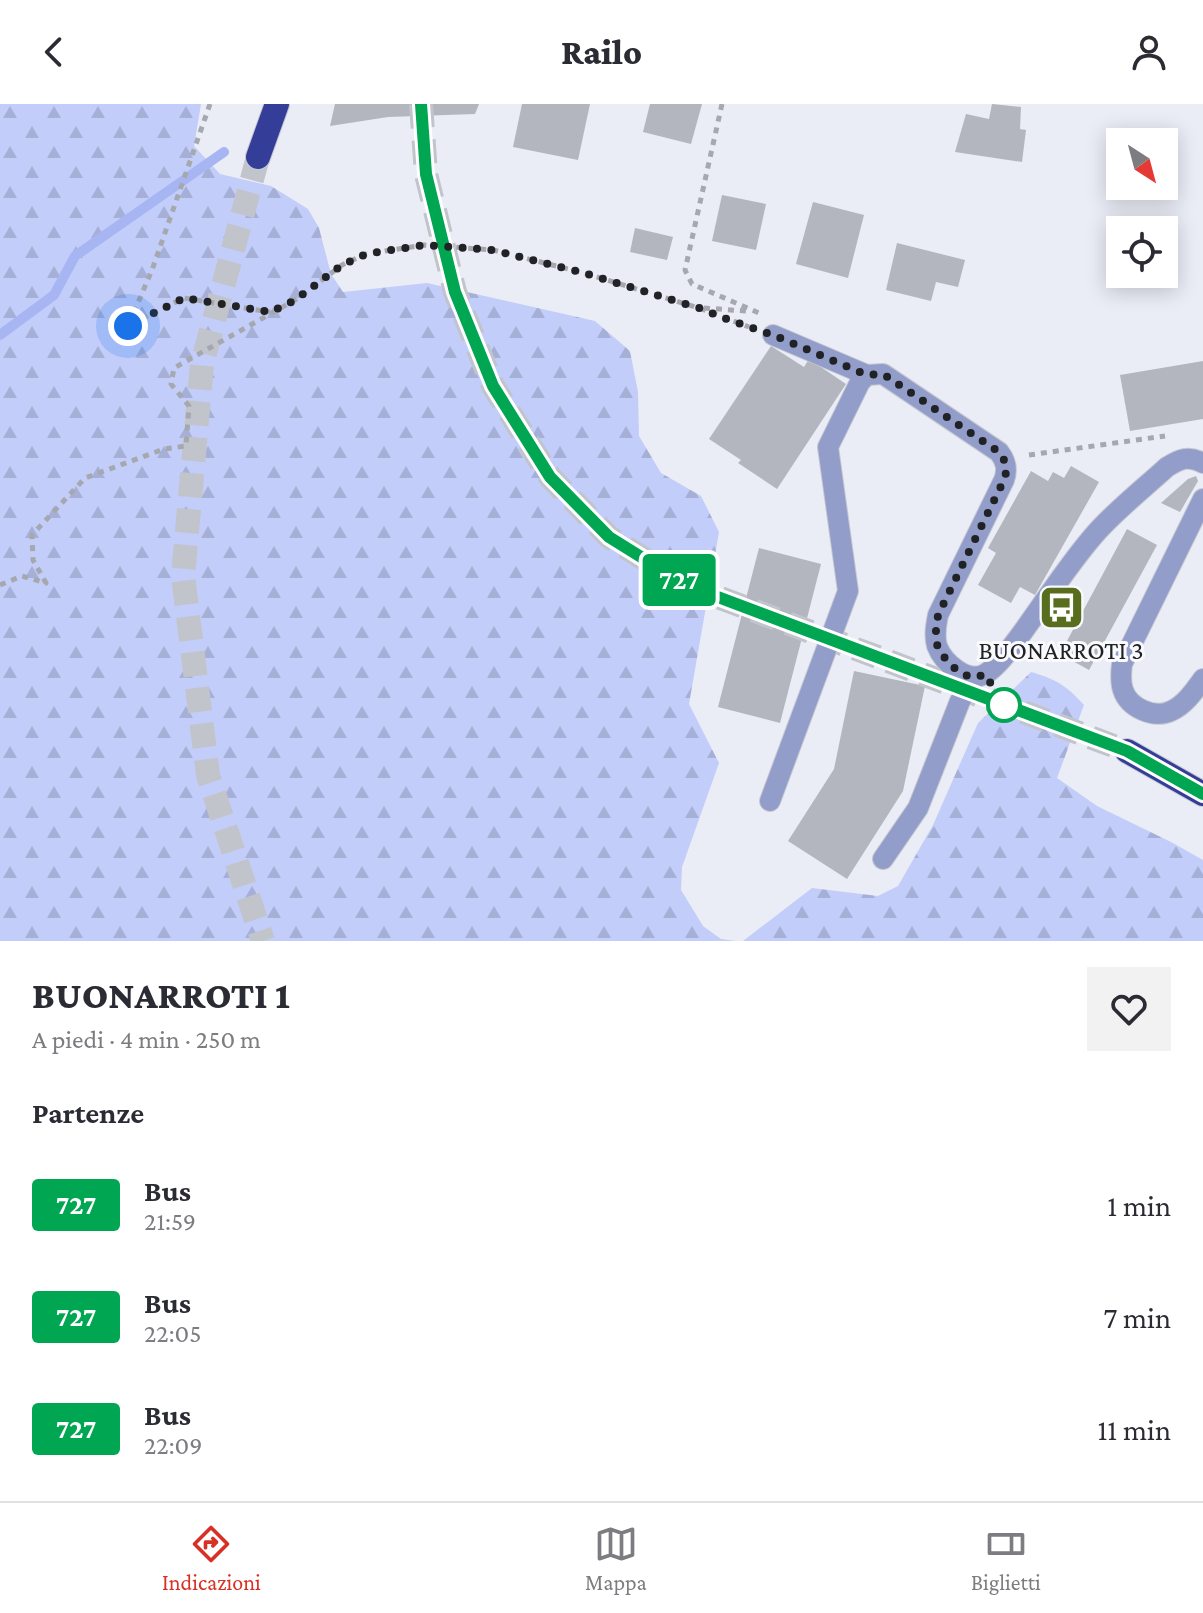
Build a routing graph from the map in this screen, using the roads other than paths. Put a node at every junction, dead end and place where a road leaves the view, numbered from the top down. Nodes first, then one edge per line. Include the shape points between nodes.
1 (277, 104) edge
2 (258, 157) tunnel mouth
3 (773, 335) road end
4 (867, 375) junction
5 (1203, 463) edge
6 (1203, 499) edge
7 (976, 677) junction
8 (1203, 679) edge
9 (1127, 751) tunnel mouth
10 (1203, 794) edge
11 (770, 801) dead end
12 (883, 859) dead end

1 - 2 highway
3 - 4 street
4 - 7 street via 883,374 999,452 1006,465 1004,480 938,615 937,645 942,654 964,675
4 - 11 street via 828,447 848,591
5 - 7 street via 1180,459 1111,517 1012,646 993,668
6 - 8 street via 1121,675 1123,690 1134,705 1157,714 1176,709
7 - 12 street via 960,701 918,808
9 - 10 highway

